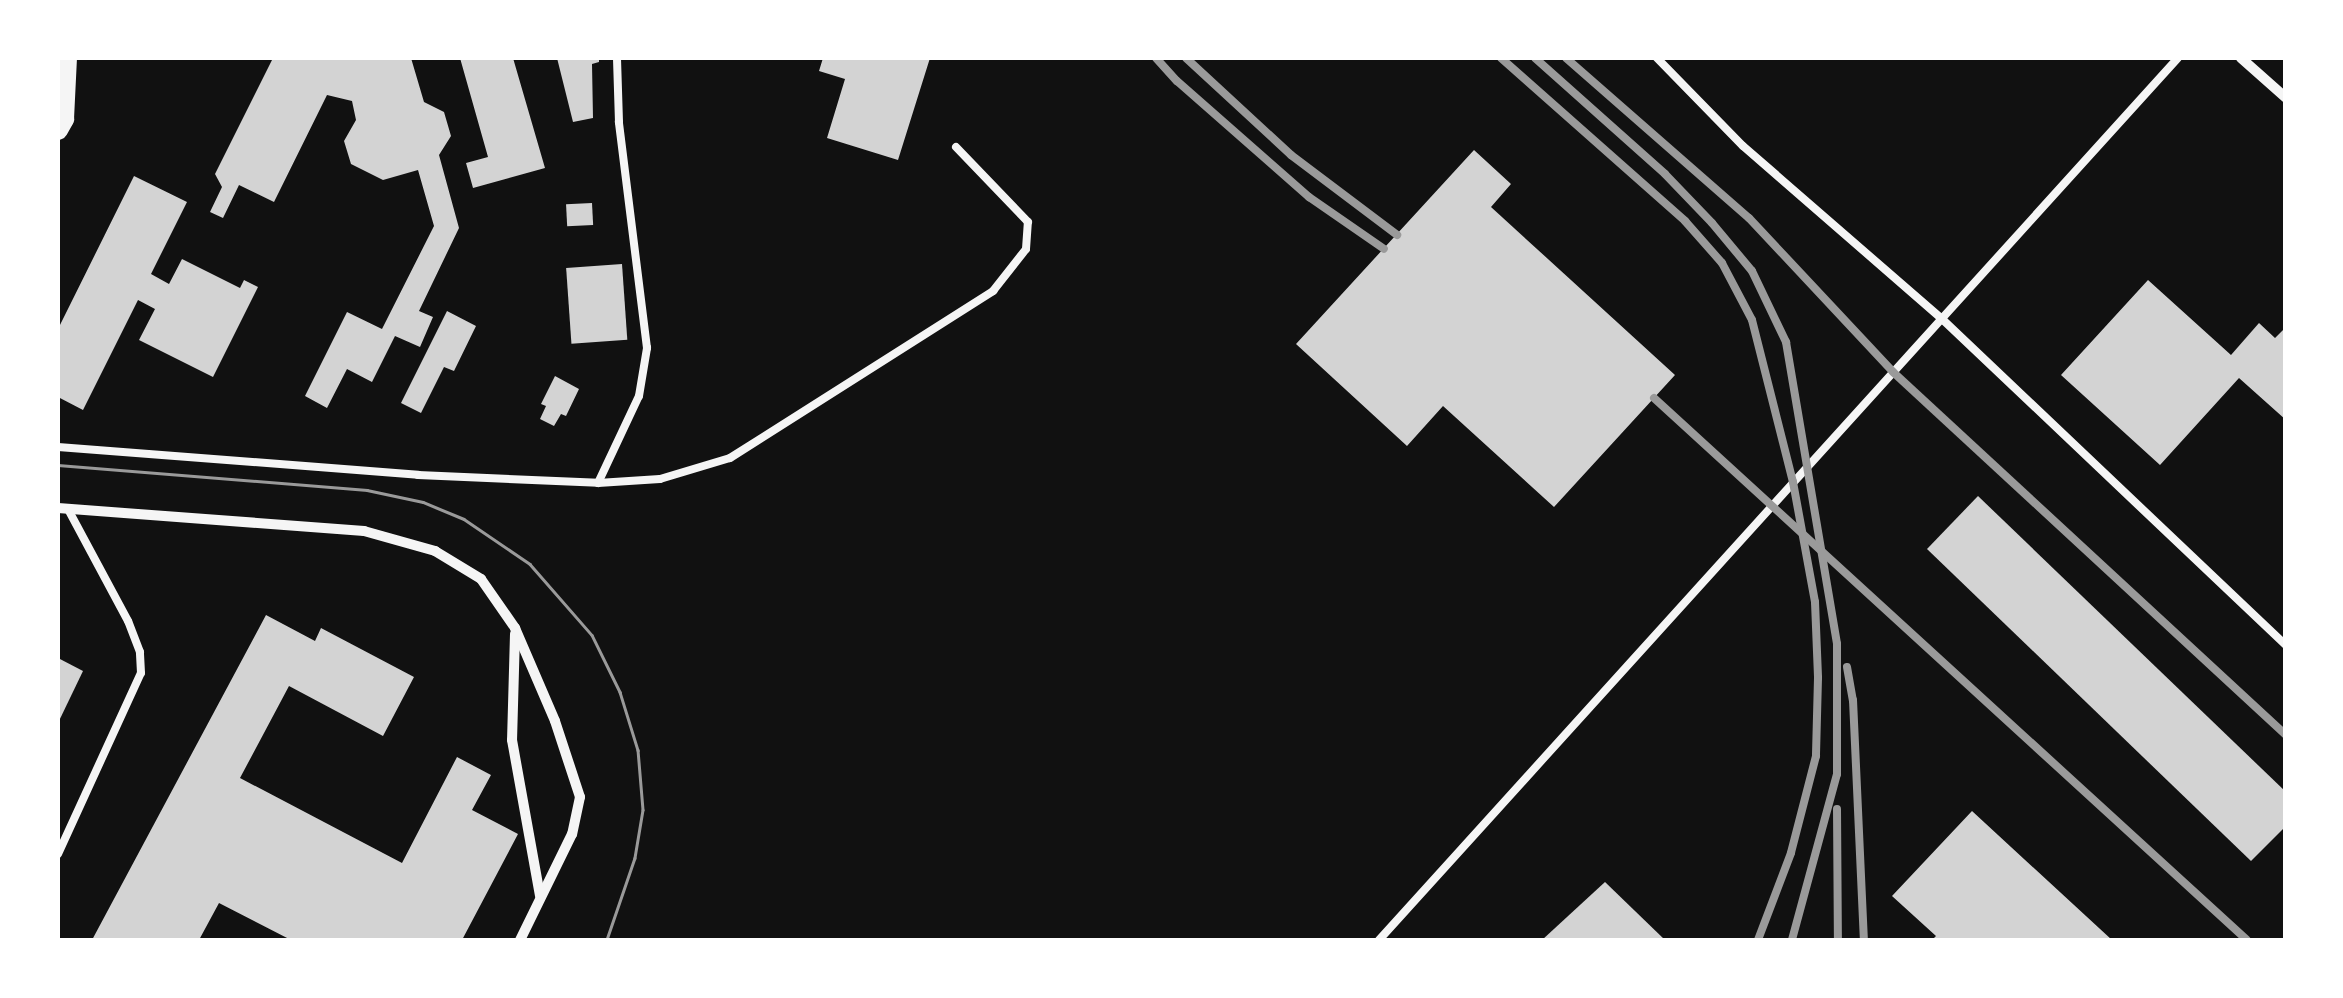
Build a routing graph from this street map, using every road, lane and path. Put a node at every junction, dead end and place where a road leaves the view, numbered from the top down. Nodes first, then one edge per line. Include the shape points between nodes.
1 (67, 58) edge
2 (76, 58) edge
3 (617, 58) edge
4 (1657, 58) edge
5 (2178, 58) edge
6 (2241, 58) edge
7 (2286, 98) edge
8 (61, 124) edge
9 (956, 148) dead end
10 (1941, 318) junction
11 (58, 447) edge
12 (598, 483) junction
13 (63, 509) edge
14 (515, 628) junction
15 (2286, 644) edge
16 (58, 854) edge
17 (540, 896) junction
18 (520, 940) edge
19 (1379, 940) edge

1 - 8 main road
2 - 8 street
3 - 12 lane via 647,348 638,396
4 - 10 lane via 1742,146
5 - 10 lane
6 - 7 street
9 - 12 lane via 1028,222 1026,250 993,290 730,458 660,479
10 - 15 lane
10 - 19 lane
11 - 12 lane
13 - 14 street via 364,531 435,551 480,579
13 - 16 lane via 128,621 141,673
14 - 17 street via 512,740
14 - 17 street via 580,797 572,834
17 - 18 street

